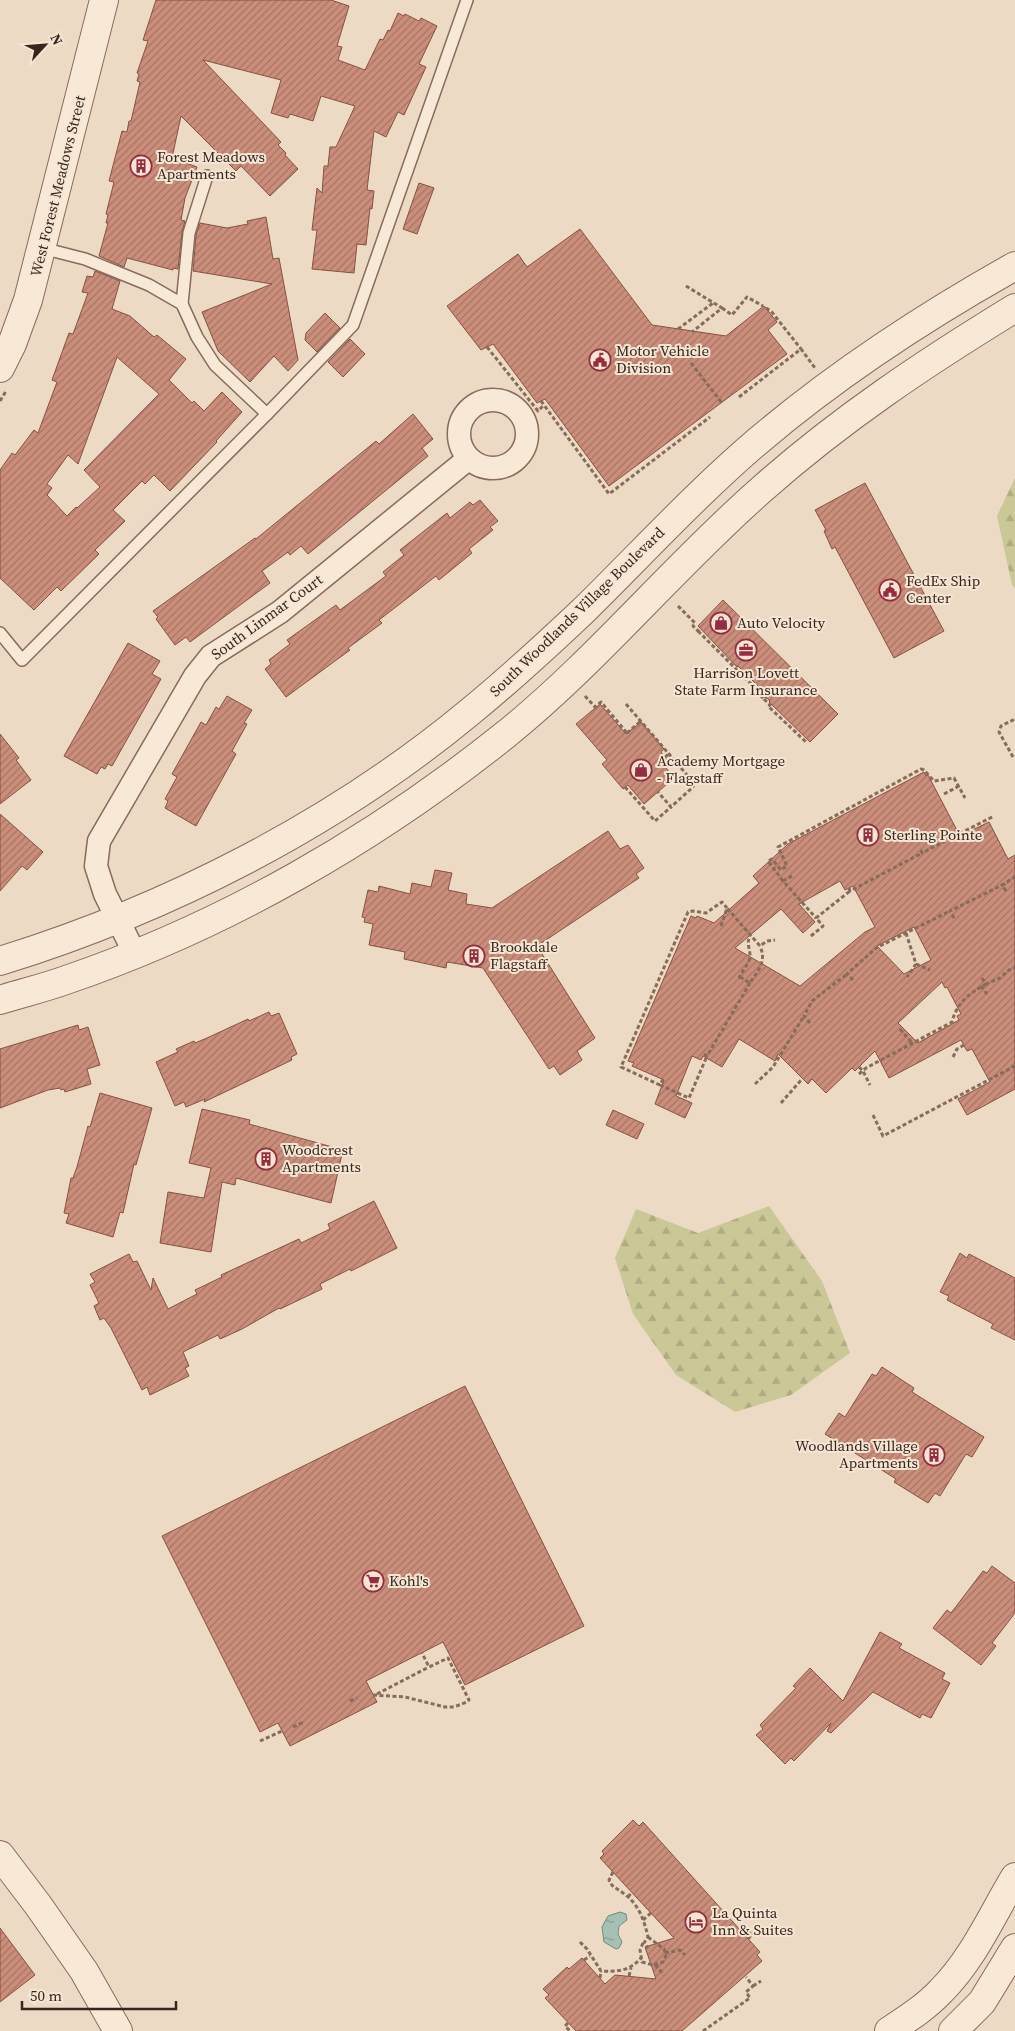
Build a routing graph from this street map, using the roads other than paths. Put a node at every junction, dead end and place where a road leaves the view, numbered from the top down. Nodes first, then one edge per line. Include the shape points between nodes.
1 (104, 0) edge
2 (467, 0) edge
3 (207, 176) dead end
4 (42, 248) junction
5 (1015, 266) edge
6 (182, 304) junction
7 (1015, 308) edge
8 (0, 368) edge
9 (267, 414) junction
10 (468, 458) dead end
11 (0, 633) edge
12 (118, 919) junction
13 (135, 954) junction
14 (0, 961) edge
15 (0, 1000) edge
16 (0, 1855) edge
17 (1015, 1878) edge
18 (1015, 1948) edge
19 (118, 2031) edge
20 (889, 2031) edge
21 (952, 2031) edge

1 - 4 street, West Forest Meadows Street
2 - 9 lane via 353,325
3 - 6 lane via 189,233
4 - 6 lane via 85,259 149,285
4 - 8 street, West Forest Meadows Street via 28,300
5 - 12 street, South Woodlands Village Boulevard via 884,345 764,436 526,664 411,757 350,799 281,839 211,877
6 - 9 lane via 197,337 215,365
7 - 13 street via 906,376 818,442 737,511 556,690 506,734 430,791 263,894
9 - 11 lane via 22,660
10 - 12 street, South Linmar Court via 280,612 211,656 195,676 99,841 96,866
12 - 13 street, South Linmar Court
12 - 14 street, South Woodlands Village Boulevard
13 - 15 street via 65,981
16 - 19 street via 84,1972
17 - 20 street via 978,1942 946,1986
18 - 21 street via 982,2002

